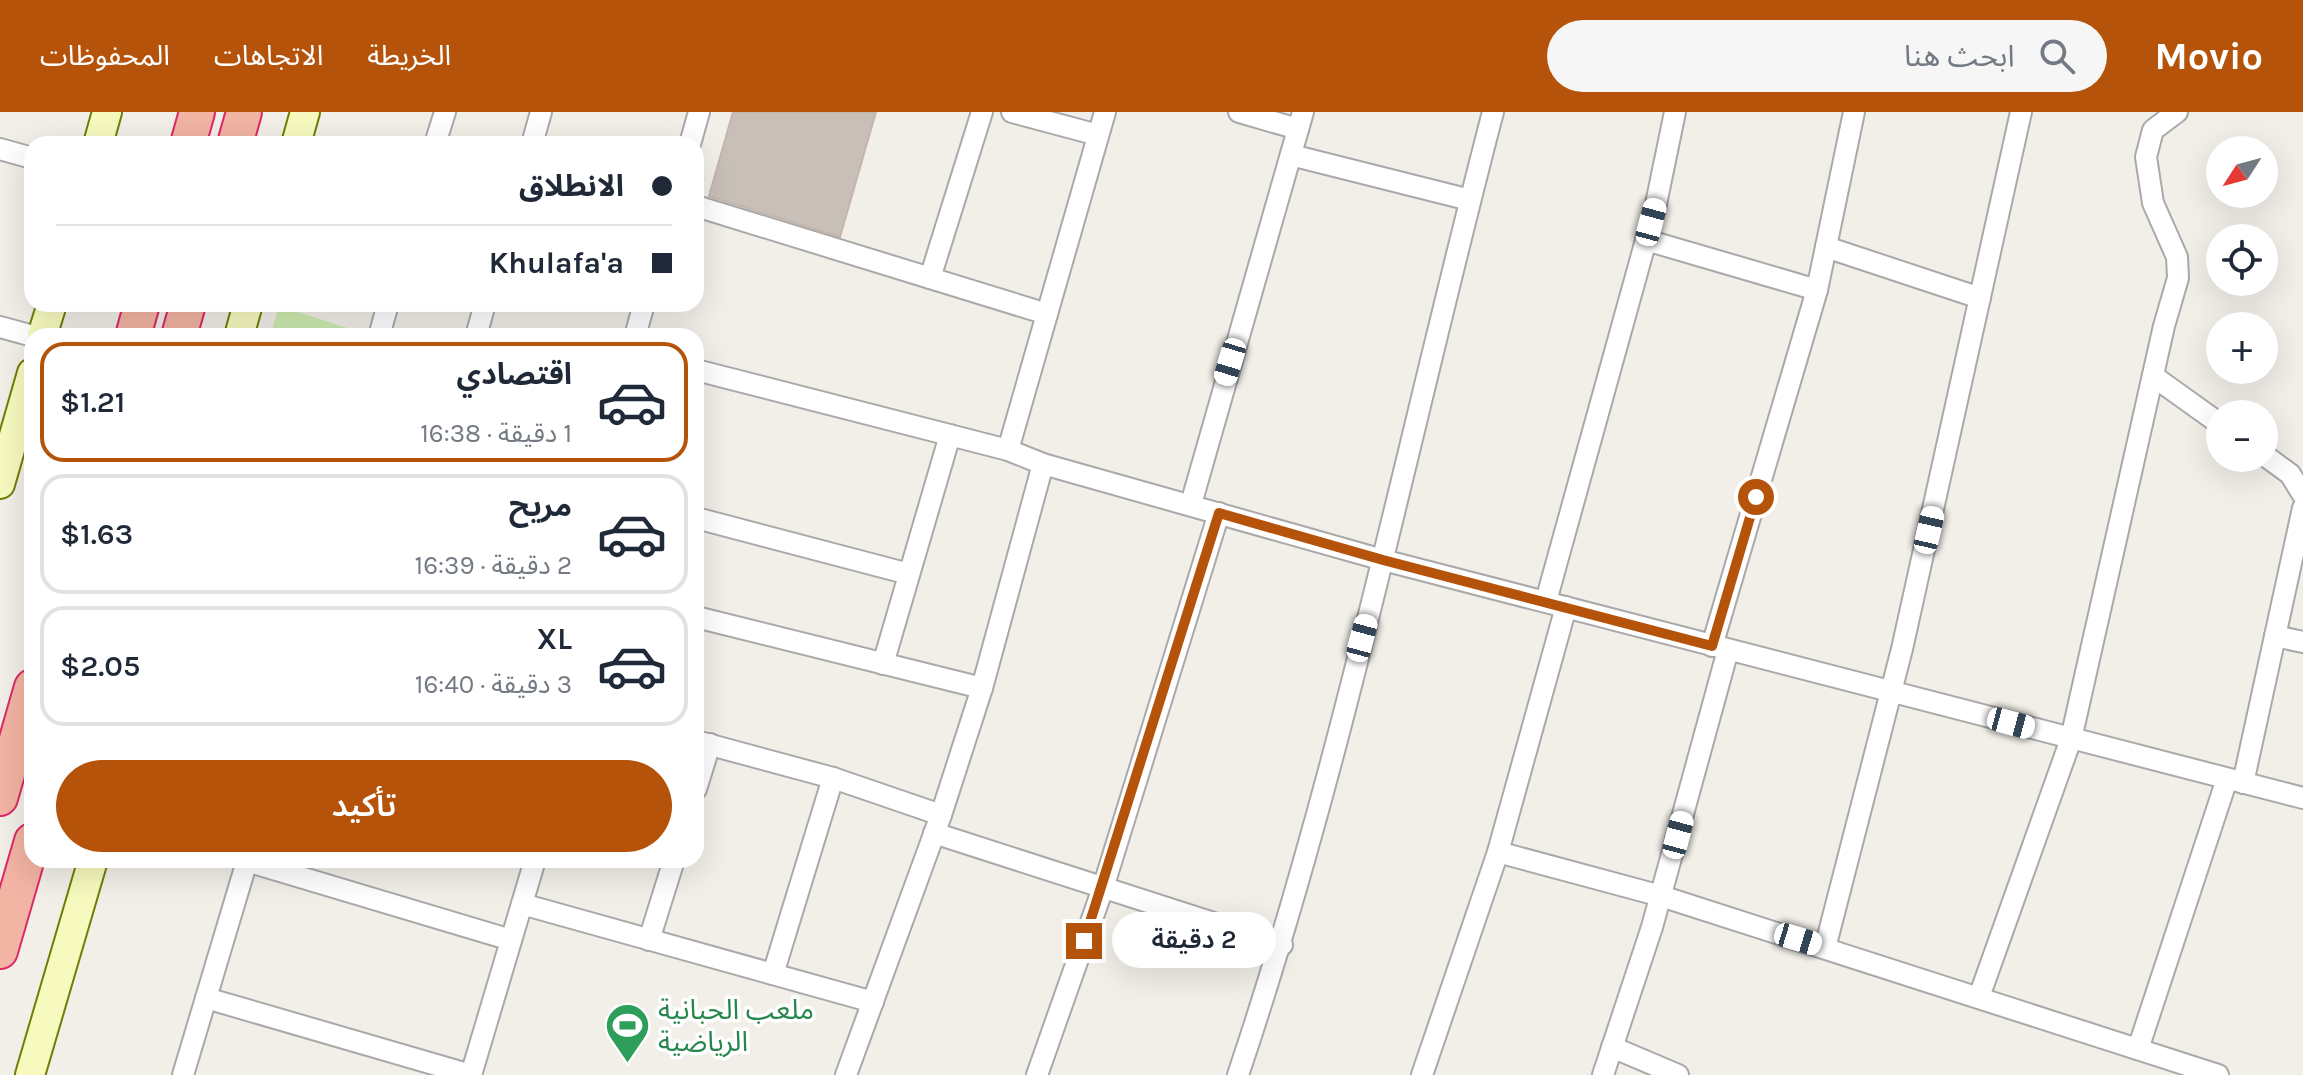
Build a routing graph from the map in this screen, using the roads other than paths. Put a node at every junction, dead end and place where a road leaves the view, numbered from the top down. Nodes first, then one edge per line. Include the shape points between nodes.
1 (107, 112) edge
2 (197, 112) edge
3 (244, 112) edge
4 (305, 112) edge
5 (445, 112) edge
6 (541, 112) edge
7 (699, 112) edge
8 (982, 112) edge
9 (1012, 112) edge
10 (1105, 112) edge
11 (1239, 112) edge
12 (1493, 112) edge
13 (1675, 112) edge
14 (1854, 112) edge
15 (2021, 112) edge
16 (2177, 112) edge
17 (1301, 120) edge
18 (1098, 135) junction
19 (100, 136) edge
20 (190, 136) edge
21 (237, 136) edge
22 (298, 136) edge
23 (438, 136) edge
24 (534, 136) edge
25 (692, 136) edge
26 (0, 149) edge
27 (1291, 155) junction
28 (24, 156) edge
29 (1470, 200) junction
30 (704, 208) edge
31 (1646, 240) junction
32 (1826, 247) junction
33 (930, 278) junction
34 (1817, 290) junction
35 (1980, 298) junction
36 (1047, 314) junction
37 (0, 327) edge
38 (24, 334) edge
39 (704, 372) edge
40 (2153, 376) junction
41 (24, 401) edge
42 (2206, 414) edge
43 (950, 435) junction
44 (1008, 450) junction
45 (1043, 464) junction
46 (2278, 465) edge
47 (0, 484) edge
48 (2303, 495) edge
49 (1191, 504) junction
50 (2303, 508) edge
51 (1219, 513) junction
52 (704, 520) edge
53 (1383, 560) junction
54 (909, 574) junction
55 (1556, 604) junction
56 (704, 619) edge
57 (2275, 636) junction
58 (2303, 642) edge
59 (1720, 648) junction
60 (883, 664) junction
61 (982, 688) junction
62 (1892, 691) junction
63 (24, 715) edge
64 (2071, 739) junction
65 (704, 742) edge
66 (833, 778) junction
67 (2235, 781) junction
68 (0, 798) edge
69 (2303, 798) edge
70 (938, 824) junction
71 (1498, 852) junction
72 (24, 868) edge
73 (91, 868) edge
74 (243, 868) edge
75 (301, 868) edge
76 (533, 868) edge
77 (672, 868) edge
78 (1103, 888) junction
79 (1661, 896) junction
80 (522, 904) junction
81 (511, 940) junction
82 (649, 940) junction
83 (1282, 945) junction
84 (1825, 948) junction
85 (0, 951) edge
86 (773, 974) junction
87 (1979, 997) junction
88 (206, 998) junction
89 (873, 1002) junction
90 (1612, 1047) junction
91 (2138, 1049) junction
92 (2160, 1066) edge
93 (30, 1075) edge
94 (183, 1075) edge
95 (471, 1075) edge
96 (846, 1075) edge
97 (1037, 1075) edge
98 (1238, 1075) edge
99 (1422, 1075) edge
100 (1603, 1075) edge
101 (1678, 1075) edge
102 (2218, 1075) edge

1 - 19 main road
2 - 20 highway
3 - 21 highway
4 - 22 main road
5 - 23 street
6 - 24 street
7 - 25 street
8 - 33 street
9 - 18 street
10 - 18 street
11 - 17 street
12 - 29 street
13 - 31 street
14 - 32 street
15 - 35 street
16 - 40 street via 2153,130 2146,157 2153,203 2173,245 2178,278
17 - 27 street
18 - 36 street
26 - 28 street
27 - 29 street
27 - 49 street
29 - 53 street
30 - 33 street
31 - 34 street
31 - 55 street
32 - 34 street
32 - 35 street
33 - 36 street
34 - 59 street
35 - 62 street
36 - 44 street
37 - 38 street
39 - 43 street
40 - 42 street
40 - 64 street
41 - 47 main road
43 - 44 street
43 - 54 street
44 - 45 street
45 - 49 street
45 - 61 street
46 - 48 street
49 - 51 street
50 - 57 street
51 - 53 street
51 - 78 street
52 - 54 street
53 - 55 street
53 - 83 street
54 - 60 street
55 - 59 street
55 - 71 street
56 - 60 street
57 - 58 street
57 - 67 street
59 - 62 street
59 - 79 street
60 - 61 street
61 - 70 street
62 - 64 street
62 - 84 street
63 - 68 highway
64 - 67 street
64 - 87 street
65 - 66 street
66 - 70 street
66 - 86 street
67 - 69 street
67 - 91 street
70 - 78 street
70 - 89 street
71 - 79 street
71 - 99 street
72 - 85 highway
73 - 93 main road
74 - 88 street
75 - 81 street
76 - 80 street
77 - 82 street
78 - 83 street
78 - 97 street
79 - 84 street
79 - 90 street
80 - 81 street
80 - 82 street
81 - 95 street
82 - 86 street
83 - 98 street
84 - 87 street
86 - 89 street
87 - 91 street
88 - 94 street
88 - 95 street
89 - 96 street
90 - 100 street
90 - 101 street
91 - 92 street
92 - 102 street

